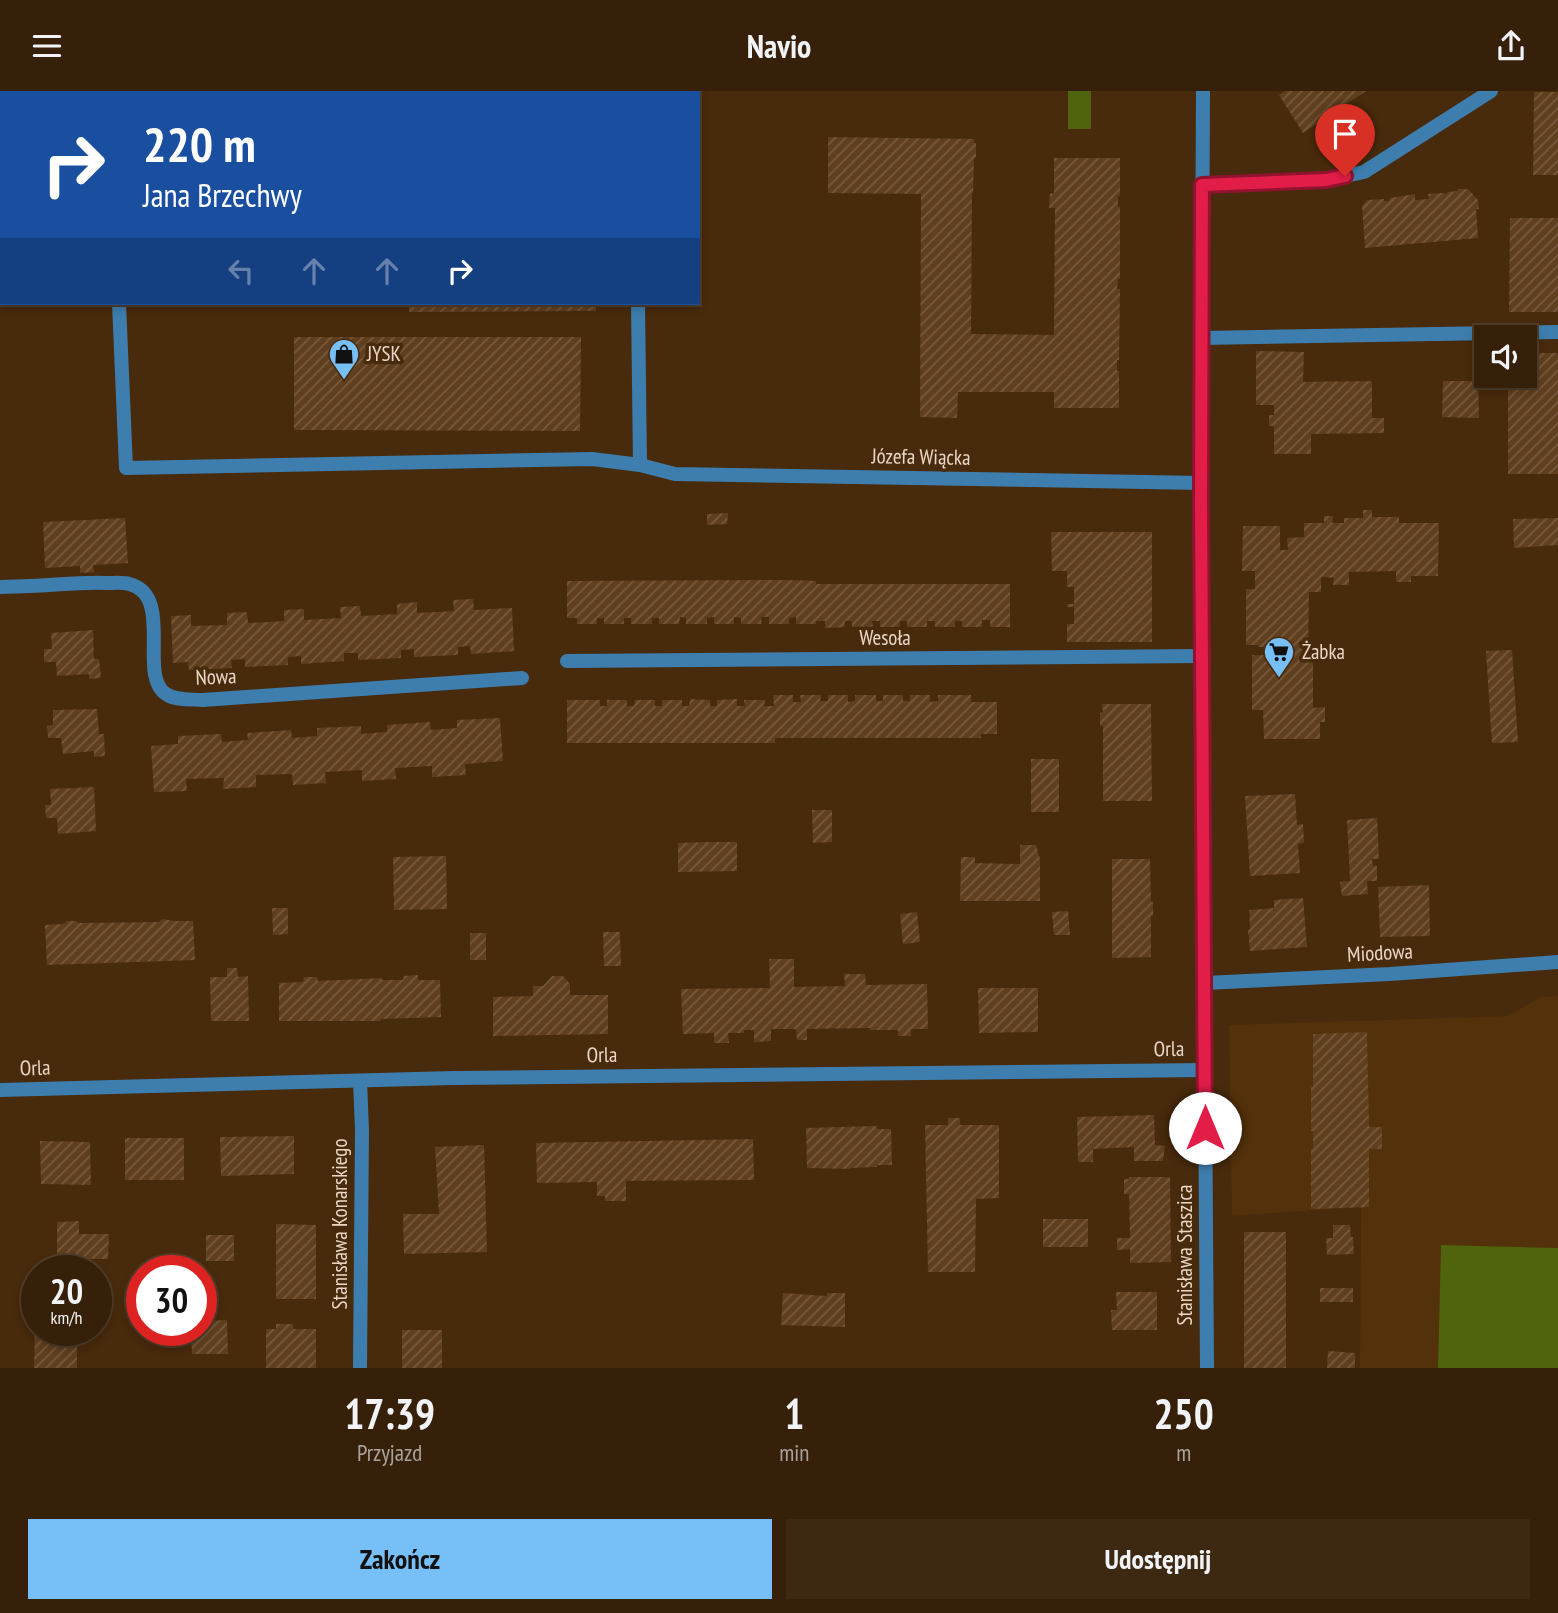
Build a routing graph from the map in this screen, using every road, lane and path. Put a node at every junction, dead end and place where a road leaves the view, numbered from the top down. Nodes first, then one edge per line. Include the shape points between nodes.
1 (1203, 91) edge
2 (1491, 91) edge
3 (1202, 185) junction
4 (119, 305) edge
5 (638, 305) edge
6 (1558, 332) edge
7 (1202, 338) junction
8 (640, 465) junction
9 (1202, 482) junction
10 (0, 587) edge
11 (1202, 656) junction
12 (568, 661) dead end
13 (522, 678) dead end
14 (1558, 963) edge
15 (1205, 983) junction
16 (1205, 1070) junction
17 (360, 1081) junction
18 (0, 1090) edge
19 (360, 1368) edge
20 (1207, 1368) edge

1 - 3 street, Stanisława Staszica
2 - 3 street via 1364,172 1326,180
3 - 7 street, Stanisława Staszica
4 - 8 street, Józefa Wiącka via 126,468 592,459
5 - 8 street
6 - 7 street
7 - 9 street, Stanisława Staszica
8 - 9 street, Józefa Wiącka via 675,474
9 - 11 street, Stanisława Staszica
10 - 13 street, Nowa via 130,584 143,591 151,602 158,686 180,699
11 - 12 street, Wesoła
11 - 15 street, Stanisława Staszica
14 - 15 street, Miodowa
15 - 16 street, Stanisława Staszica
16 - 17 street, Orla
16 - 20 street, Stanisława Staszica
17 - 18 street, Orla
17 - 19 street, Stanisława Konarskiego

